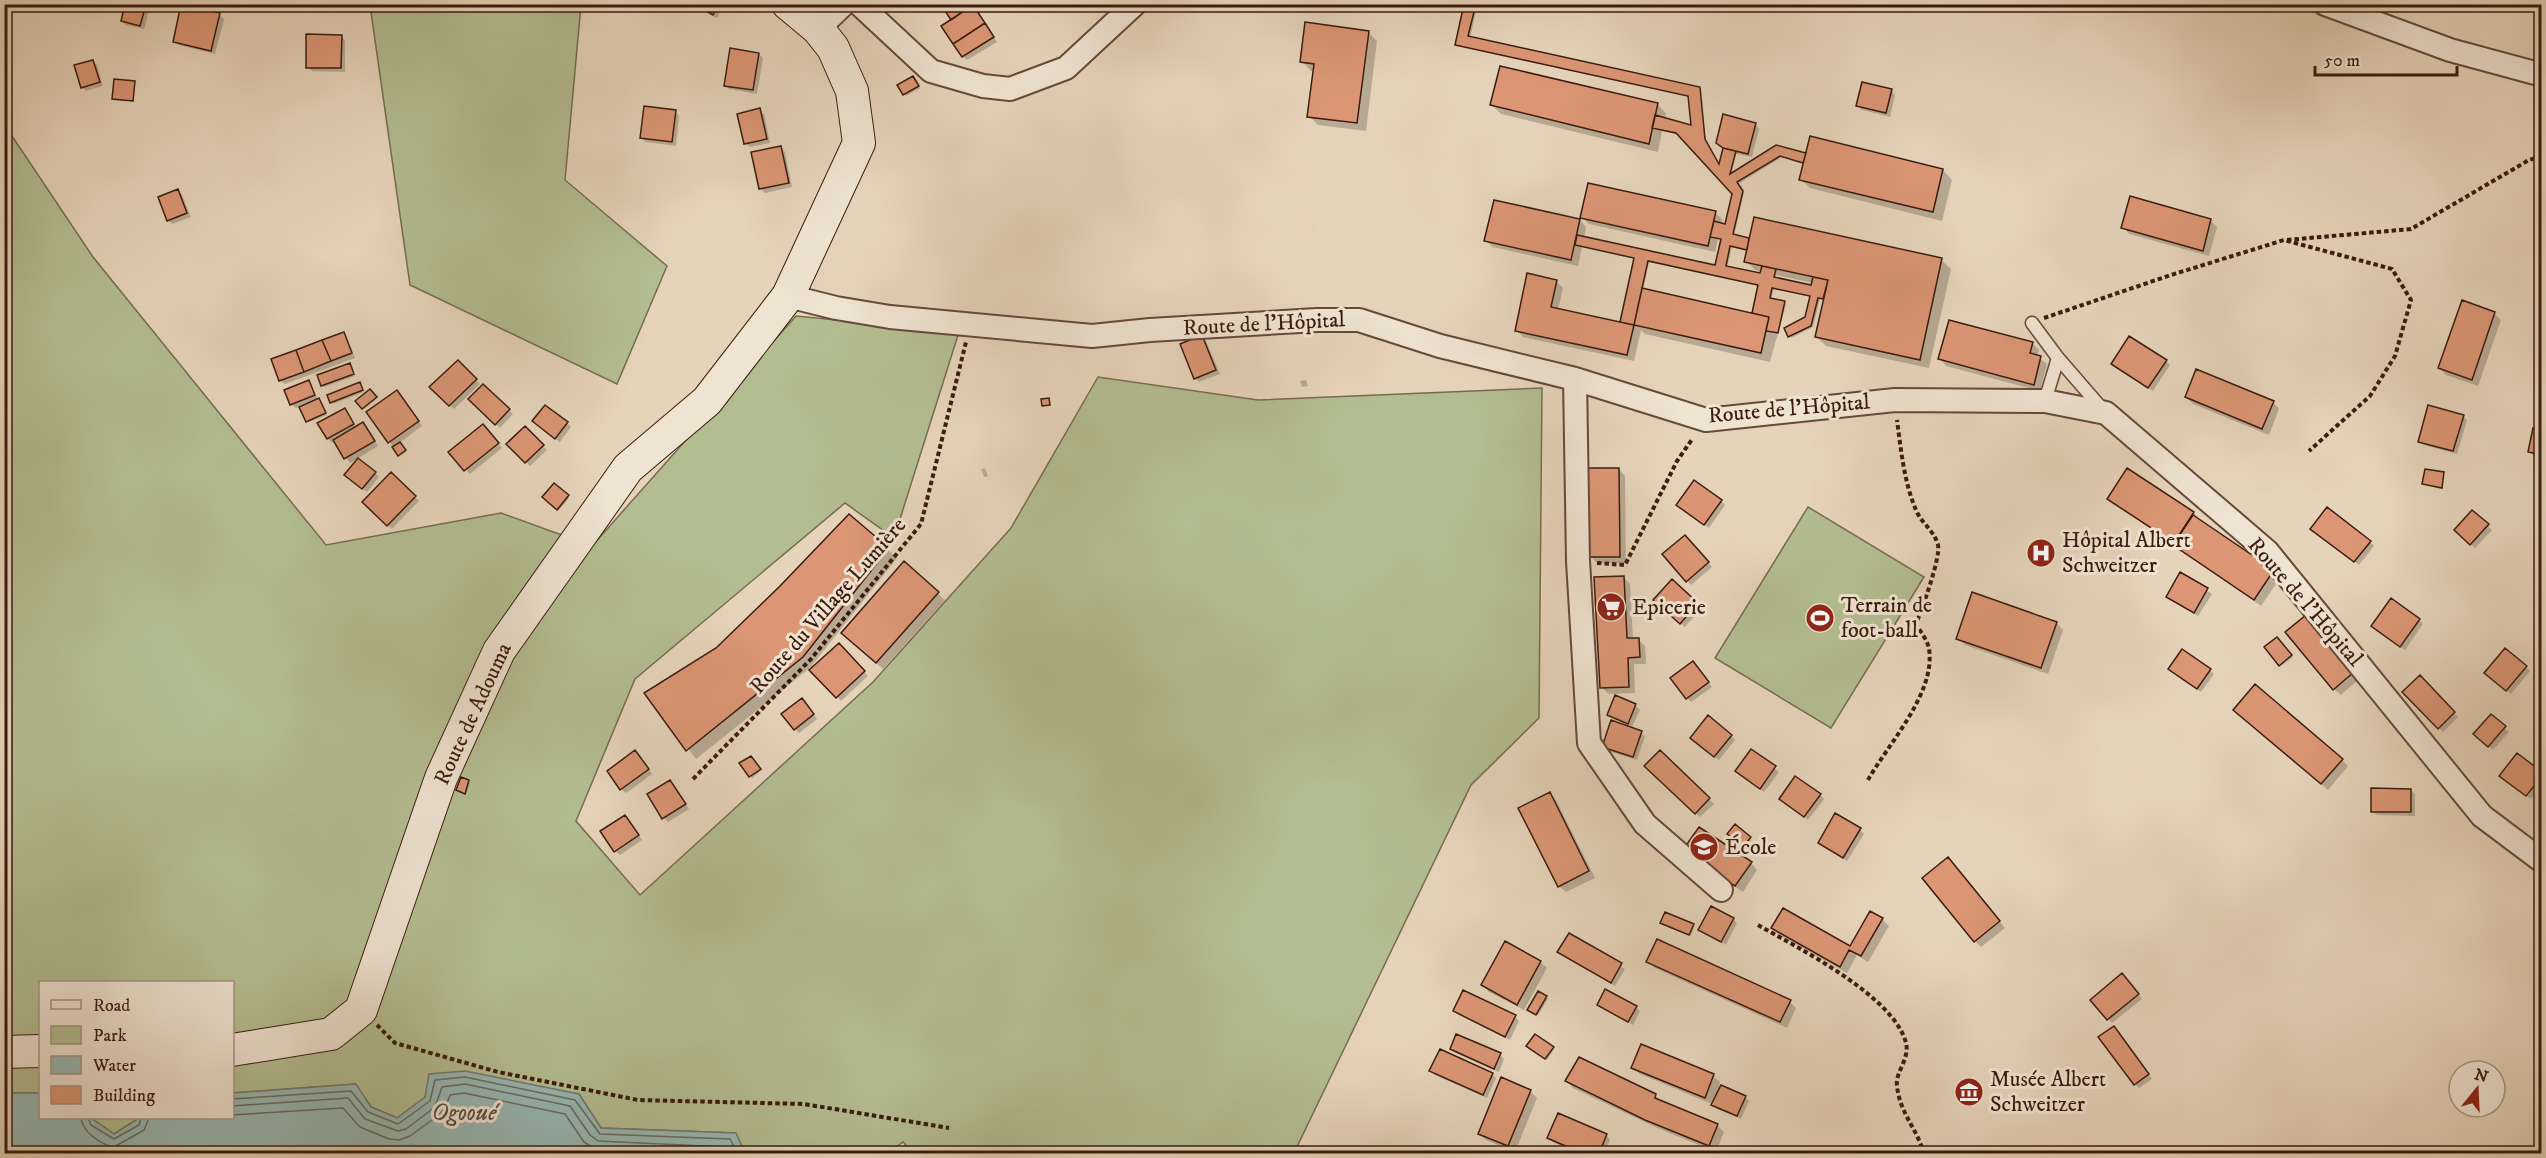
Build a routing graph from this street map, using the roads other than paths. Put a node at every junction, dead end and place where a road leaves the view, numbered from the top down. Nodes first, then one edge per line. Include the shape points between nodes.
1 (788, 4) edge
2 (844, 4) edge
3 (859, 4) edge
4 (1135, 4) edge
5 (2325, 4) edge
6 (818, 29) junction
7 (2541, 75) edge
8 (788, 296) junction
9 (2032, 323) road end
10 (2058, 358) junction
11 (1575, 379) junction
12 (2044, 401) junction
13 (2106, 413) junction
14 (2541, 861) edge
15 (1721, 890) dead end
16 (234, 1050) edge
17 (4, 1052) edge
18 (39, 1052) edge

1 - 6 street, Route de Adouma
2 - 6 street
3 - 4 street via 931,71 983,86 1010,89 1066,68
5 - 7 street via 2450,50
6 - 8 street, Route de Adouma via 833,48 852,91 859,143
8 - 11 street, Route de l'Hôpital via 857,312 1092,336 1351,320
8 - 16 street, Route de Adouma via 707,401 628,468 499,651 441,778 362,1010 331,1034
9 - 10 lane
10 - 12 lane
10 - 13 lane
11 - 12 street, Route de l'Hôpital via 1706,420 1895,400
11 - 15 street via 1578,561 1590,743 1645,824
12 - 13 street, Route de l'Hôpital
13 - 14 street, Route de l'Hôpital via 2267,551 2482,816
17 - 18 street

